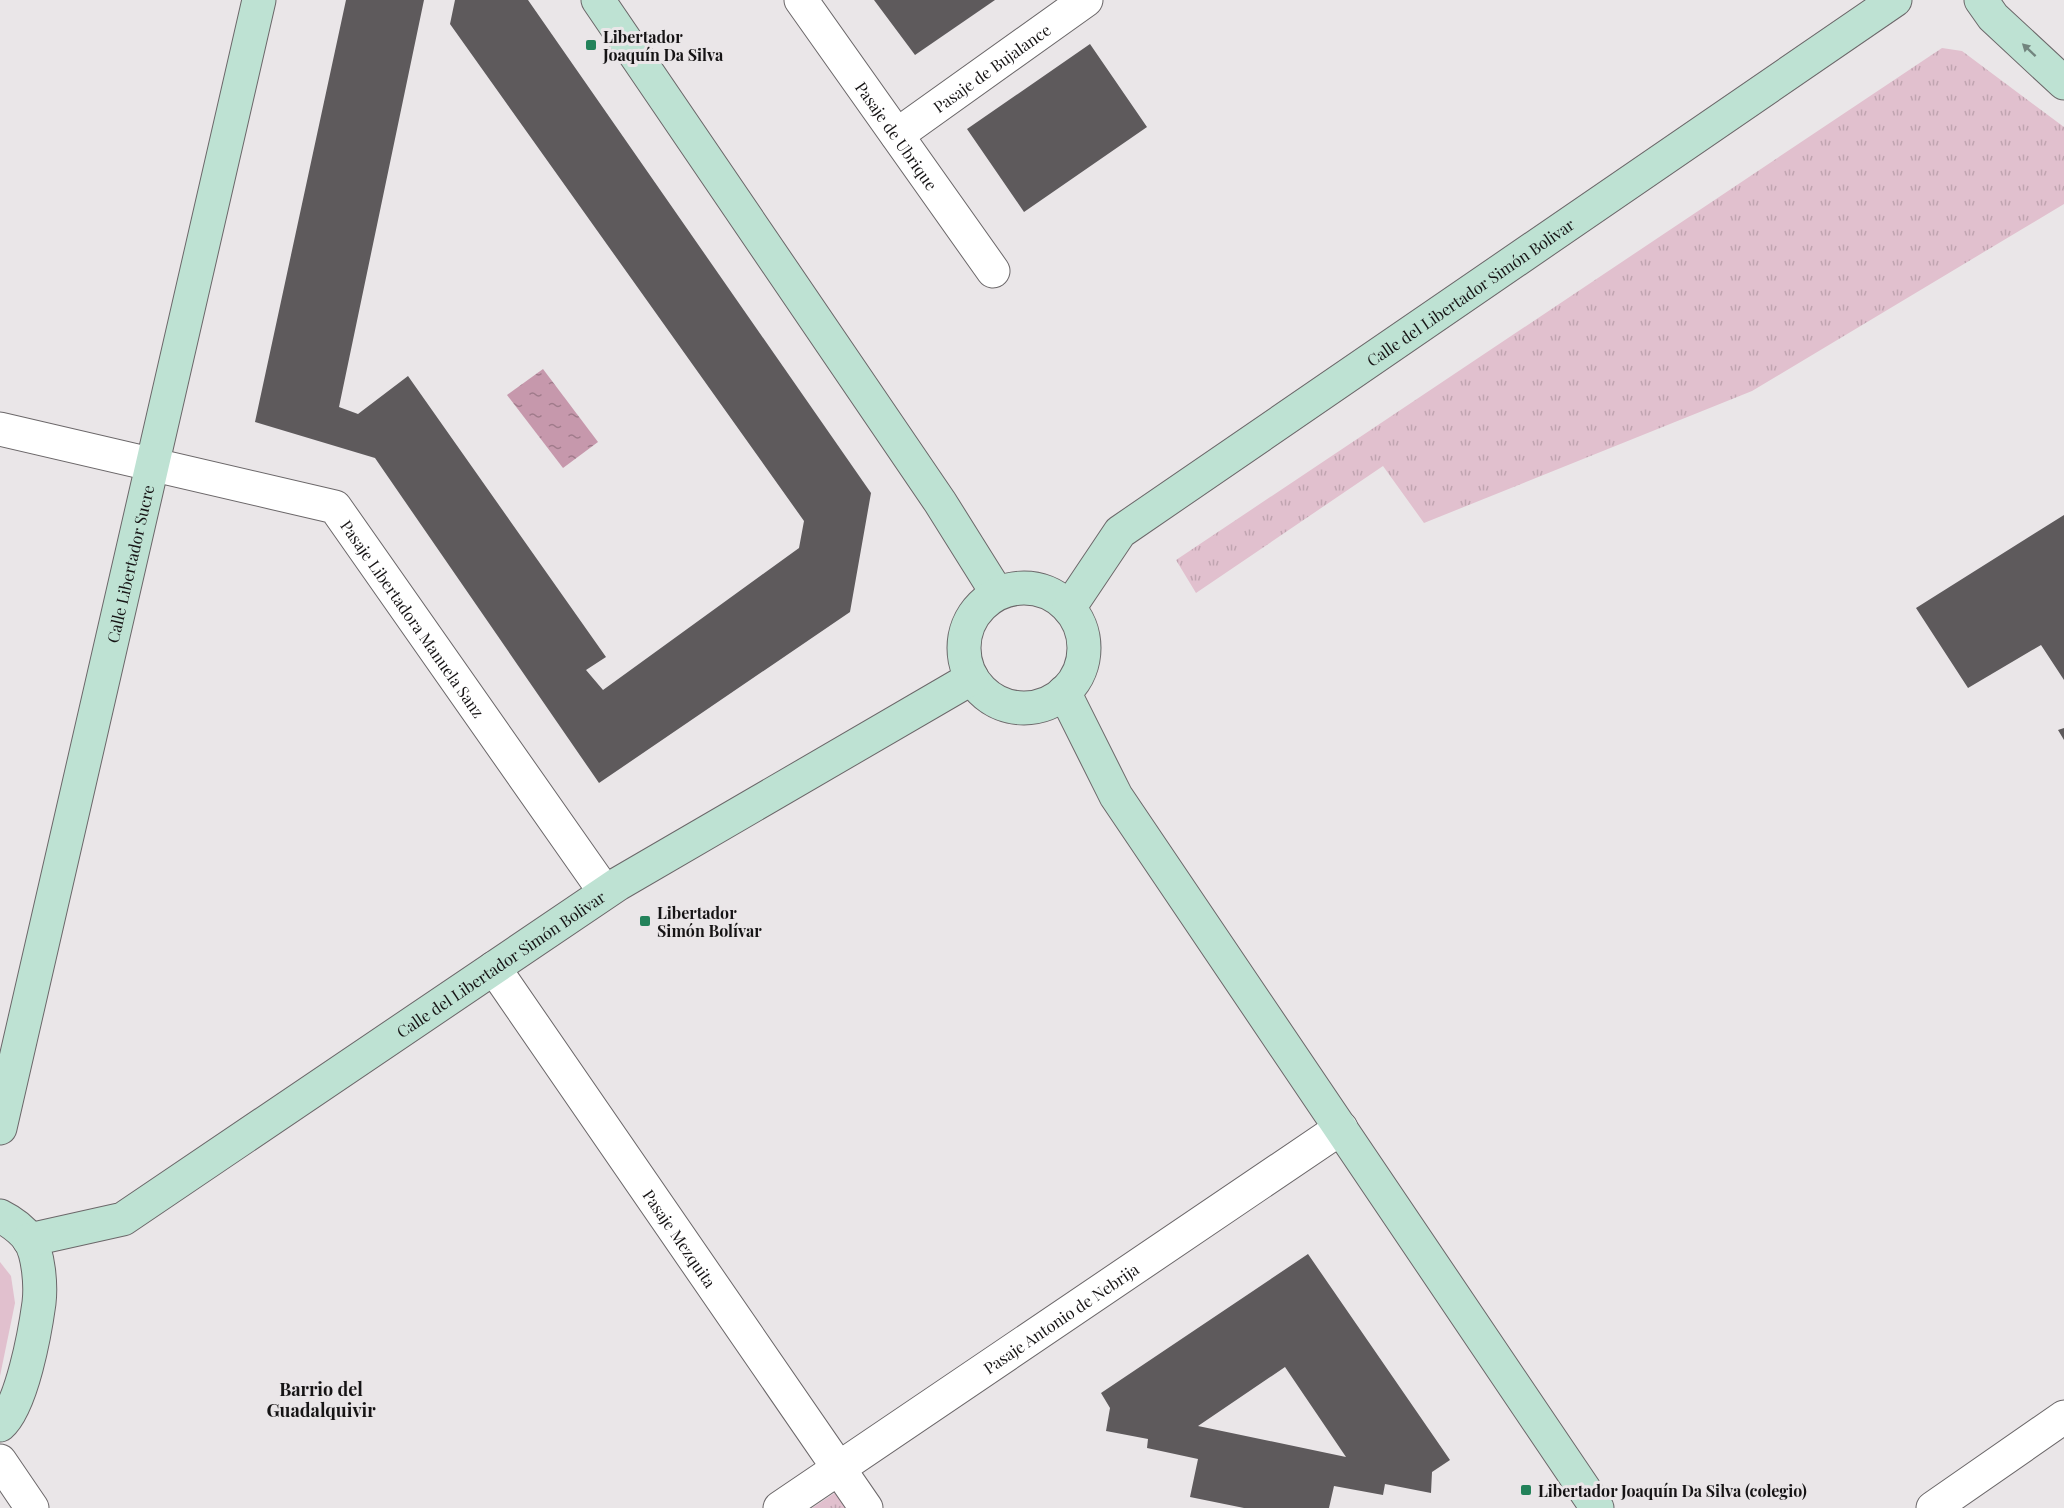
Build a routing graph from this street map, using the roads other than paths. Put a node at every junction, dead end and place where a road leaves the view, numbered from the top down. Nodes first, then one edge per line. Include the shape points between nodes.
1 (260, 0) edge
2 (598, 0) edge
3 (801, 0) edge
4 (1086, 0) edge
5 (1894, 0) edge
6 (1996, 6) edge
7 (2064, 83) edge
8 (897, 135) junction
9 (993, 271) dead end
10 (0, 429) edge
11 (153, 465) junction
12 (998, 593) junction
13 (1069, 608) junction
14 (972, 678) junction
15 (1064, 692) junction
16 (605, 892) junction
17 (494, 968) junction
18 (0, 1128) edge
19 (1341, 1128) junction
20 (0, 1216) edge
21 (29, 1240) junction
22 (2064, 1417) edge
23 (0, 1425) edge
24 (0, 1461) edge
25 (838, 1468) junction
26 (32, 1508) edge
27 (780, 1508) edge
28 (866, 1508) edge
29 (1597, 1508) edge
30 (1933, 1508) edge

1 - 11 main road, Calle Libertador Sucre
2 - 12 main road
3 - 8 street, Pasaje de Ubrique
4 - 8 street, Pasaje de Bujalance
5 - 13 main road, Calle del Libertador Simón Bolivar via 1120,532
7 -> 6 main road
8 - 9 street, Pasaje de Ubrique
10 - 11 street, Pasaje Libertadora Manuela Sanz
11 - 16 street, Pasaje Libertadora Manuela Sanz via 335,507
11 - 18 main road, Calle Libertador Sucre
12 - 13 main road via 1016,588 1036,589
12 - 14 main road via 981,605 964,640 964,660
13 - 15 main road via 1084,642 1083,661
14 - 15 main road via 983,692 1015,707 1050,702
14 - 16 main road, Calle del Libertador Simón Bolivar
15 - 19 main road via 1116,796
16 - 17 main road, Calle del Libertador Simón Bolivar
17 - 21 main road, Calle del Libertador Simón Bolivar via 123,1219
17 - 25 street, Pasaje Mezquita
19 - 25 street, Pasaje Antonio de Nebrija
19 - 29 main road
20 - 21 main road
21 - 23 main road via 39,1270 39,1301 22,1383 8,1417
22 - 30 street
24 - 26 street
25 - 27 street, Pasaje Antonio de Nebrija
25 - 28 street, Pasaje Mezquita

